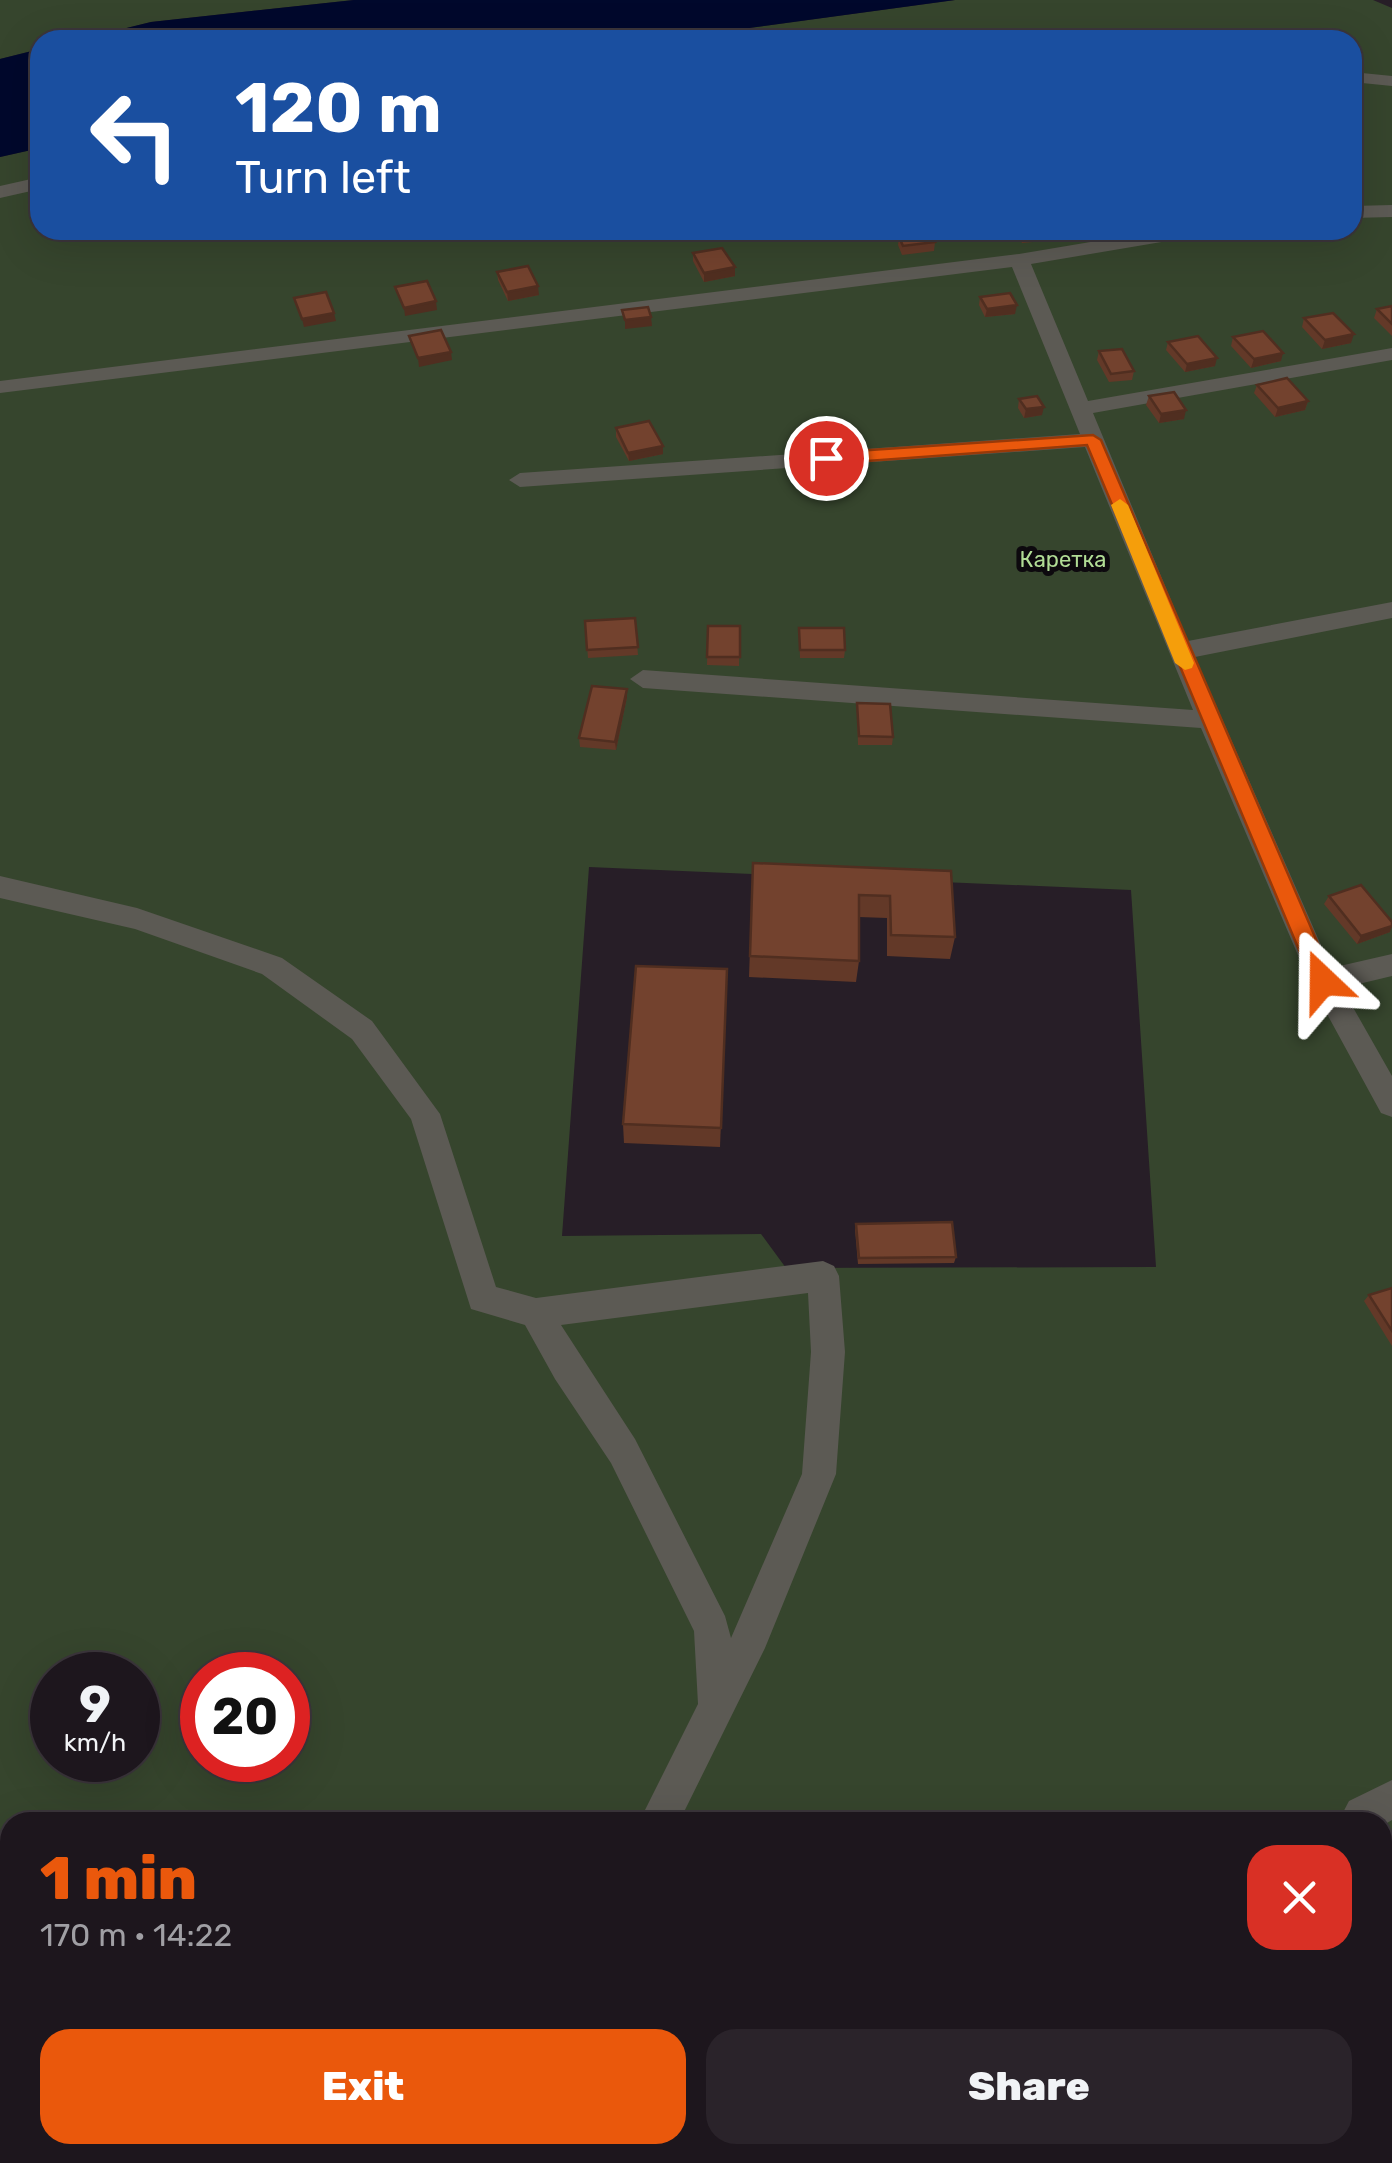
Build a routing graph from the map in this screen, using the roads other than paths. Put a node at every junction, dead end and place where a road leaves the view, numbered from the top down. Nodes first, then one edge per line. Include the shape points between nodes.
1 (1362, 78) edge
2 (1392, 80) edge
3 (30, 185) edge
4 (0, 192) edge
5 (1392, 211) edge
6 (1362, 212) edge
7 (1138, 240) edge
8 (1020, 260) junction
9 (1392, 354) edge
10 (0, 387) edge
11 (1080, 409) junction
12 (1093, 440) junction
13 (520, 480) dead end
14 (1392, 610) edge
15 (1180, 651) junction
16 (643, 680) dead end
17 (1209, 720) junction
18 (0, 887) edge
19 (1392, 965) edge
20 (1323, 981) junction
21 (1392, 1104) edge
22 (536, 1313) junction
23 (716, 1706) junction
24 (1392, 1799) edge
25 (664, 1812) edge
26 (1368, 1812) edge

1 - 2 street
3 - 4 street
5 - 6 street
7 - 8 street
8 - 10 street
8 - 11 street
9 - 11 street
11 - 12 street
12 - 13 street
12 - 15 street
14 - 15 street
15 - 17 street
16 - 17 street
17 - 20 street
18 - 22 street via 136,920 272,966 362,1030 425,1114 483,1298
19 - 20 street
20 - 21 street
22 - 23 street via 624,1452 712,1630
22 - 23 street via 823,1276 828,1352 819,1474
23 - 25 street
24 - 26 street

